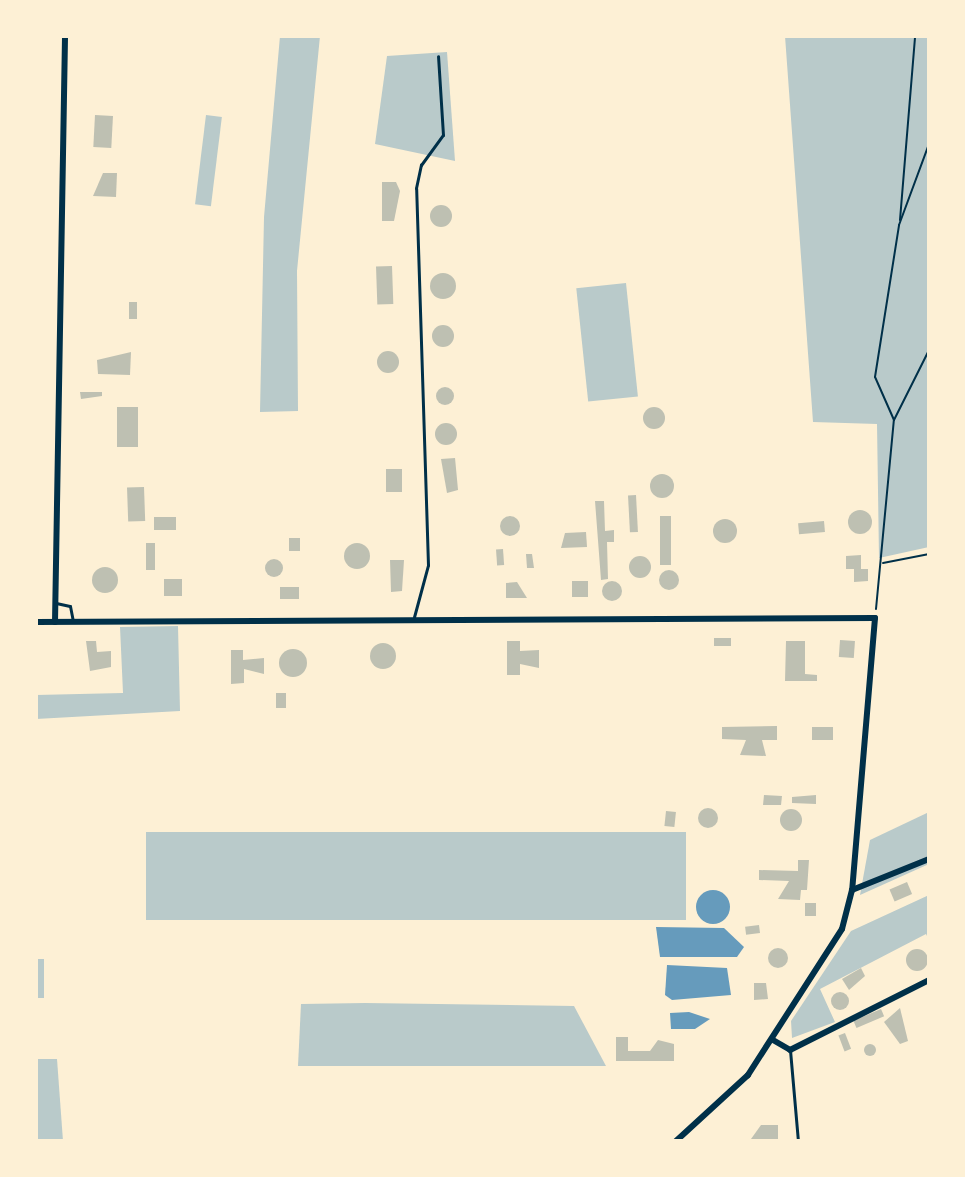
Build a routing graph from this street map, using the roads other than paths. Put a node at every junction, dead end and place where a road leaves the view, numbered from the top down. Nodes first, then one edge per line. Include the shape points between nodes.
1 (65, 36) edge
2 (438, 56) dead end
3 (56, 603) junction
4 (414, 617) junction
5 (73, 621) junction
6 (36, 622) edge
7 (55, 622) junction
8 (929, 859) edge
9 (852, 890) junction
10 (929, 980) edge
11 (773, 1040) junction
12 (790, 1050) junction
13 (676, 1141) edge
14 (798, 1141) edge

1 - 3 street
2 - 4 lane via 443,135 421,165 416,188 428,565
3 - 5 lane via 70,606
3 - 7 street
4 - 5 street
4 - 9 street via 875,618
5 - 7 street
6 - 7 street
8 - 9 street
9 - 11 street via 842,929
10 - 12 street
11 - 12 street
11 - 13 street via 738,1086
12 - 14 lane

